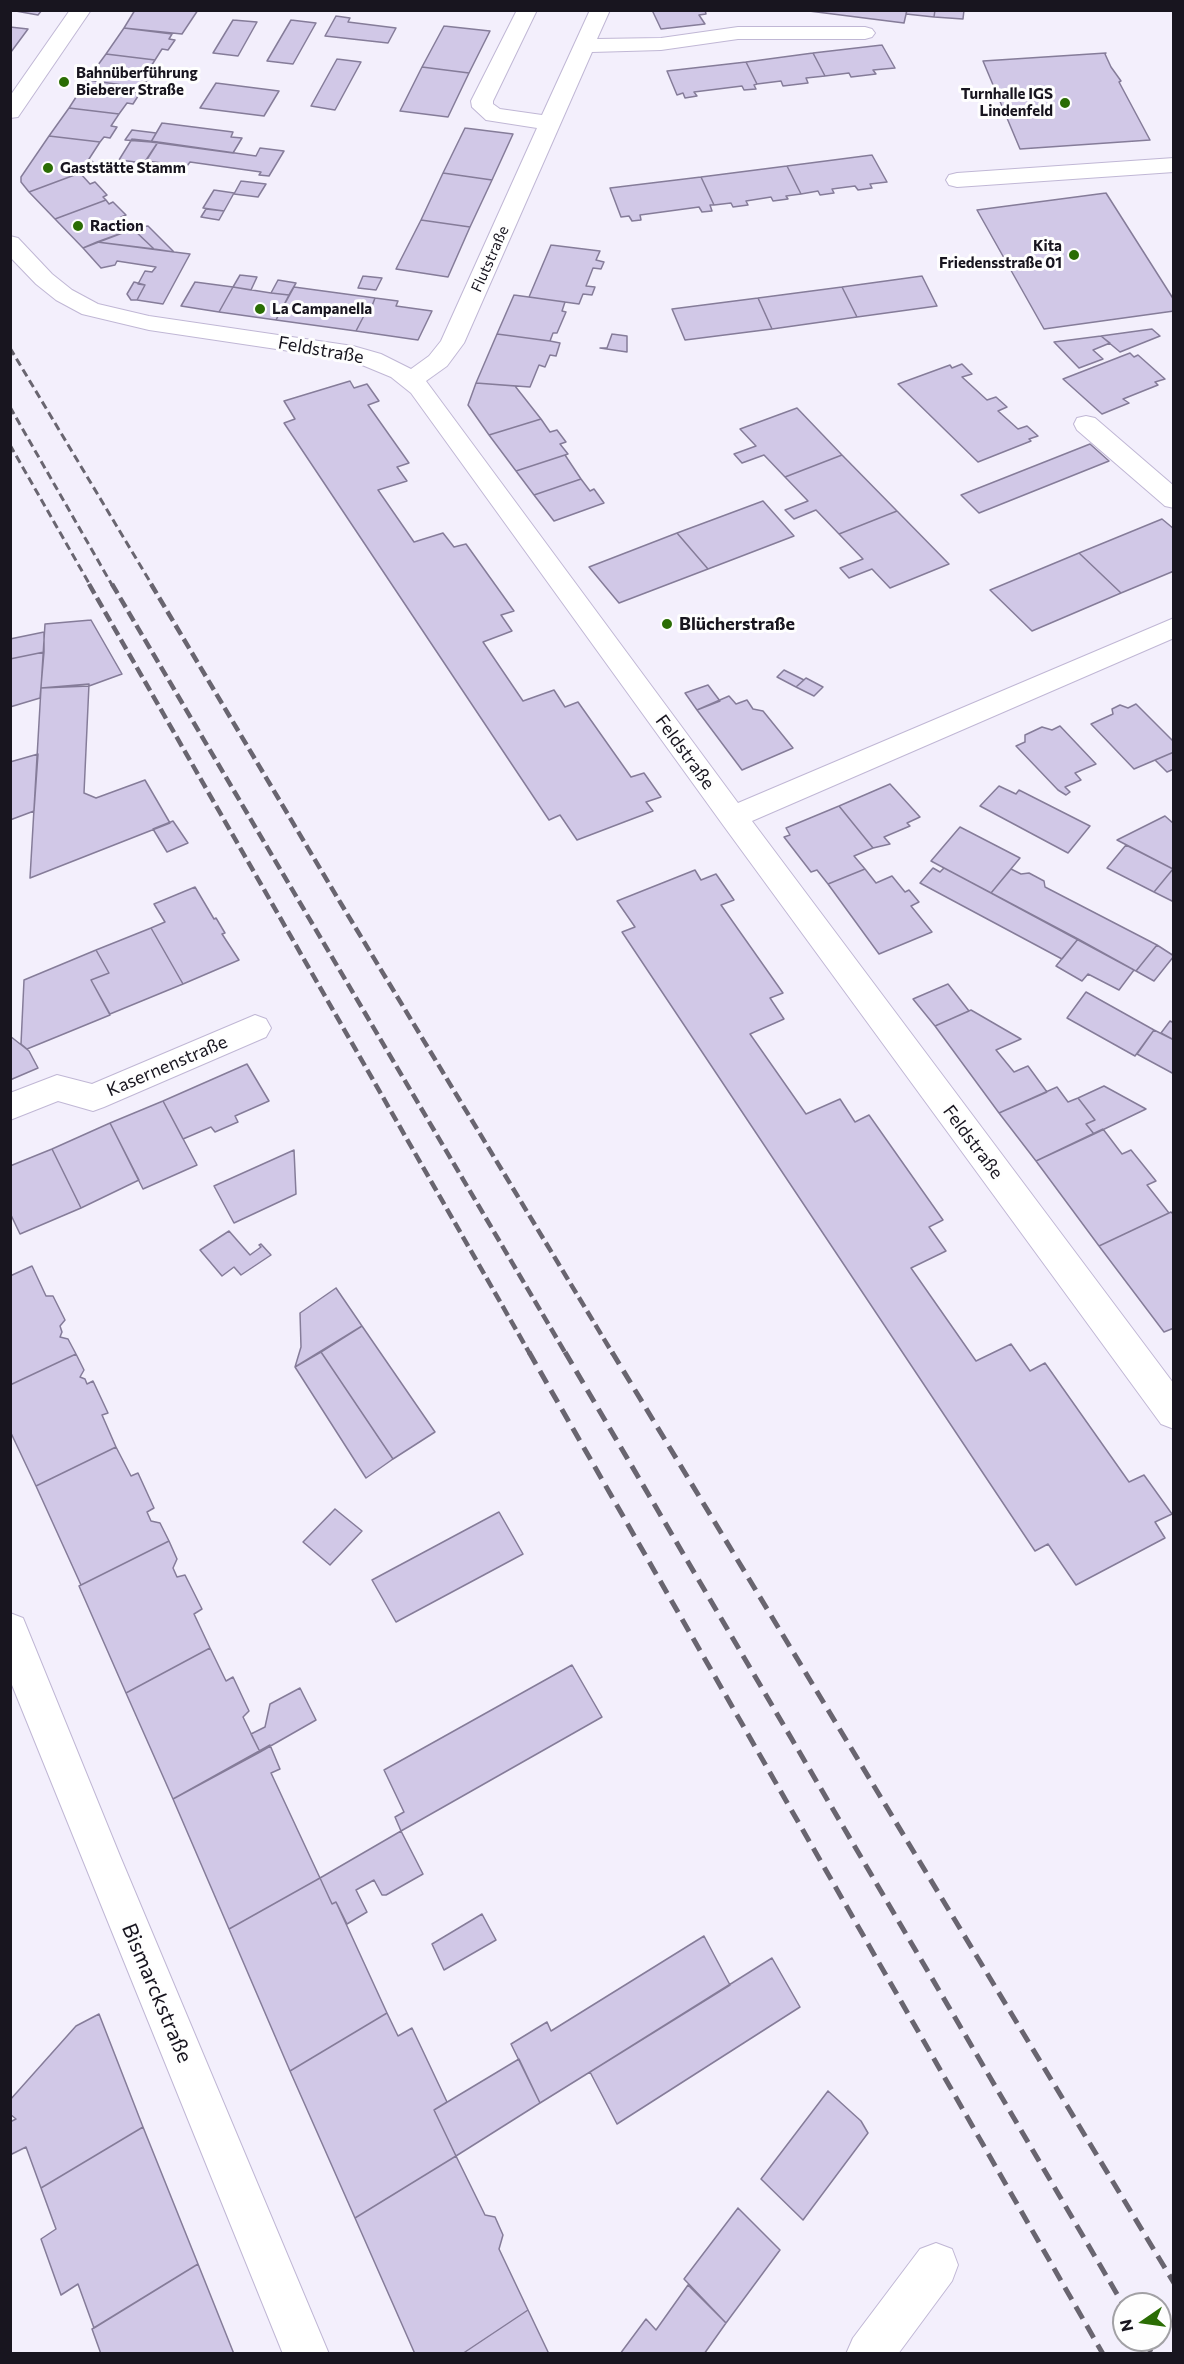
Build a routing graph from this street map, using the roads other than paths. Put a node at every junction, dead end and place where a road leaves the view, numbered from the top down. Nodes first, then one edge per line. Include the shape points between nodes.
1 (81, 10) edge
2 (527, 10) edge
3 (600, 10) edge
4 (865, 33) dead end
5 (584, 46) junction
6 (10, 112) edge
7 (550, 123) junction
8 (1173, 165) edge
9 (957, 180) dead end
10 (10, 243) edge
11 (10, 277) edge
12 (64, 295) junction
13 (411, 380) junction
14 (1086, 424) dead end
15 (1173, 500) edge
16 (1173, 627) edge
17 (733, 817) junction
18 (255, 1028) dead end
19 (10, 1107) edge
20 (1173, 1413) edge
21 (10, 1631) edge
22 (936, 2265) dead end
23 (306, 2354) edge
24 (869, 2354) edge

1 - 6 street
2 - 7 street via 482,101 483,107 494,115
3 - 5 street, Flutstraße
4 - 5 street via 738,33 661,44
5 - 7 street, Flutstraße
7 - 13 street, Flutstraße via 452,343 438,361
8 - 9 street
10 - 12 street, Feldstraße
11 - 12 street, Feldstraße
12 - 13 street, Feldstraße via 111,316 353,353 387,365
13 - 17 street, Feldstraße via 429,398
14 - 15 street
16 - 17 street
17 - 20 street, Feldstraße
18 - 19 street, Kasernenstraße via 93,1098 57,1088
21 - 23 street, Bismarckstraße
22 - 24 street

